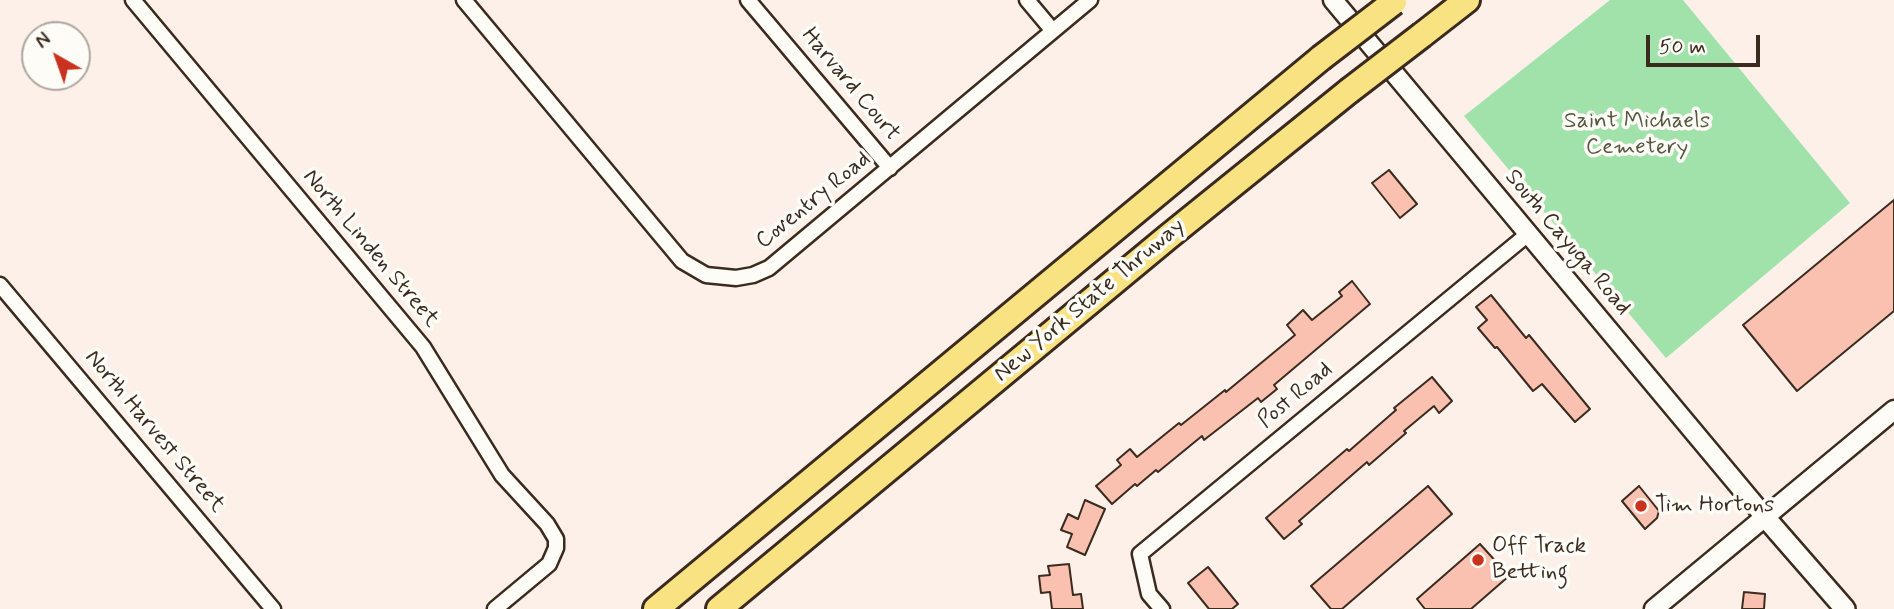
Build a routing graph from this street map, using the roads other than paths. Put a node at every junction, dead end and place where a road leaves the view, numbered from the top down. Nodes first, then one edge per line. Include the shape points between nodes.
1 (134, 0) edge
2 (464, 0) edge
3 (748, 0) edge
4 (1027, 0) edge
5 (1090, 0) edge
6 (1333, 0) edge
7 (1467, 0) edge
8 (1395, 1) edge
9 (1053, 31) junction
10 (890, 168) junction
11 (1528, 234) junction
12 (0, 285) edge
13 (1894, 410) edge
14 (1765, 516) junction
15 (273, 609) edge
16 (495, 609) edge
17 (656, 609) edge
18 (719, 609) edge
19 (1162, 609) edge
20 (1654, 609) edge
21 (1845, 609) edge

1 - 16 street, North Linden Street via 423,347 502,475 556,539 549,564
2 - 10 street, Coventry Road via 682,261 706,275 736,278 769,268
3 - 10 street, Harvard Court
4 - 9 street
5 - 9 street, Coventry Road
6 - 11 street, South Cayuga Road
7 - 18 highway, New York State Thruway, bridge via 1157,246
8 - 17 highway, New York State Thruway, bridge
9 - 10 street, Coventry Road
11 - 14 street, South Cayuga Road
11 - 19 street, Post Road via 1140,554 1149,594
12 - 15 street, North Harvest Street
13 - 14 street
14 - 20 street
14 - 21 main road

